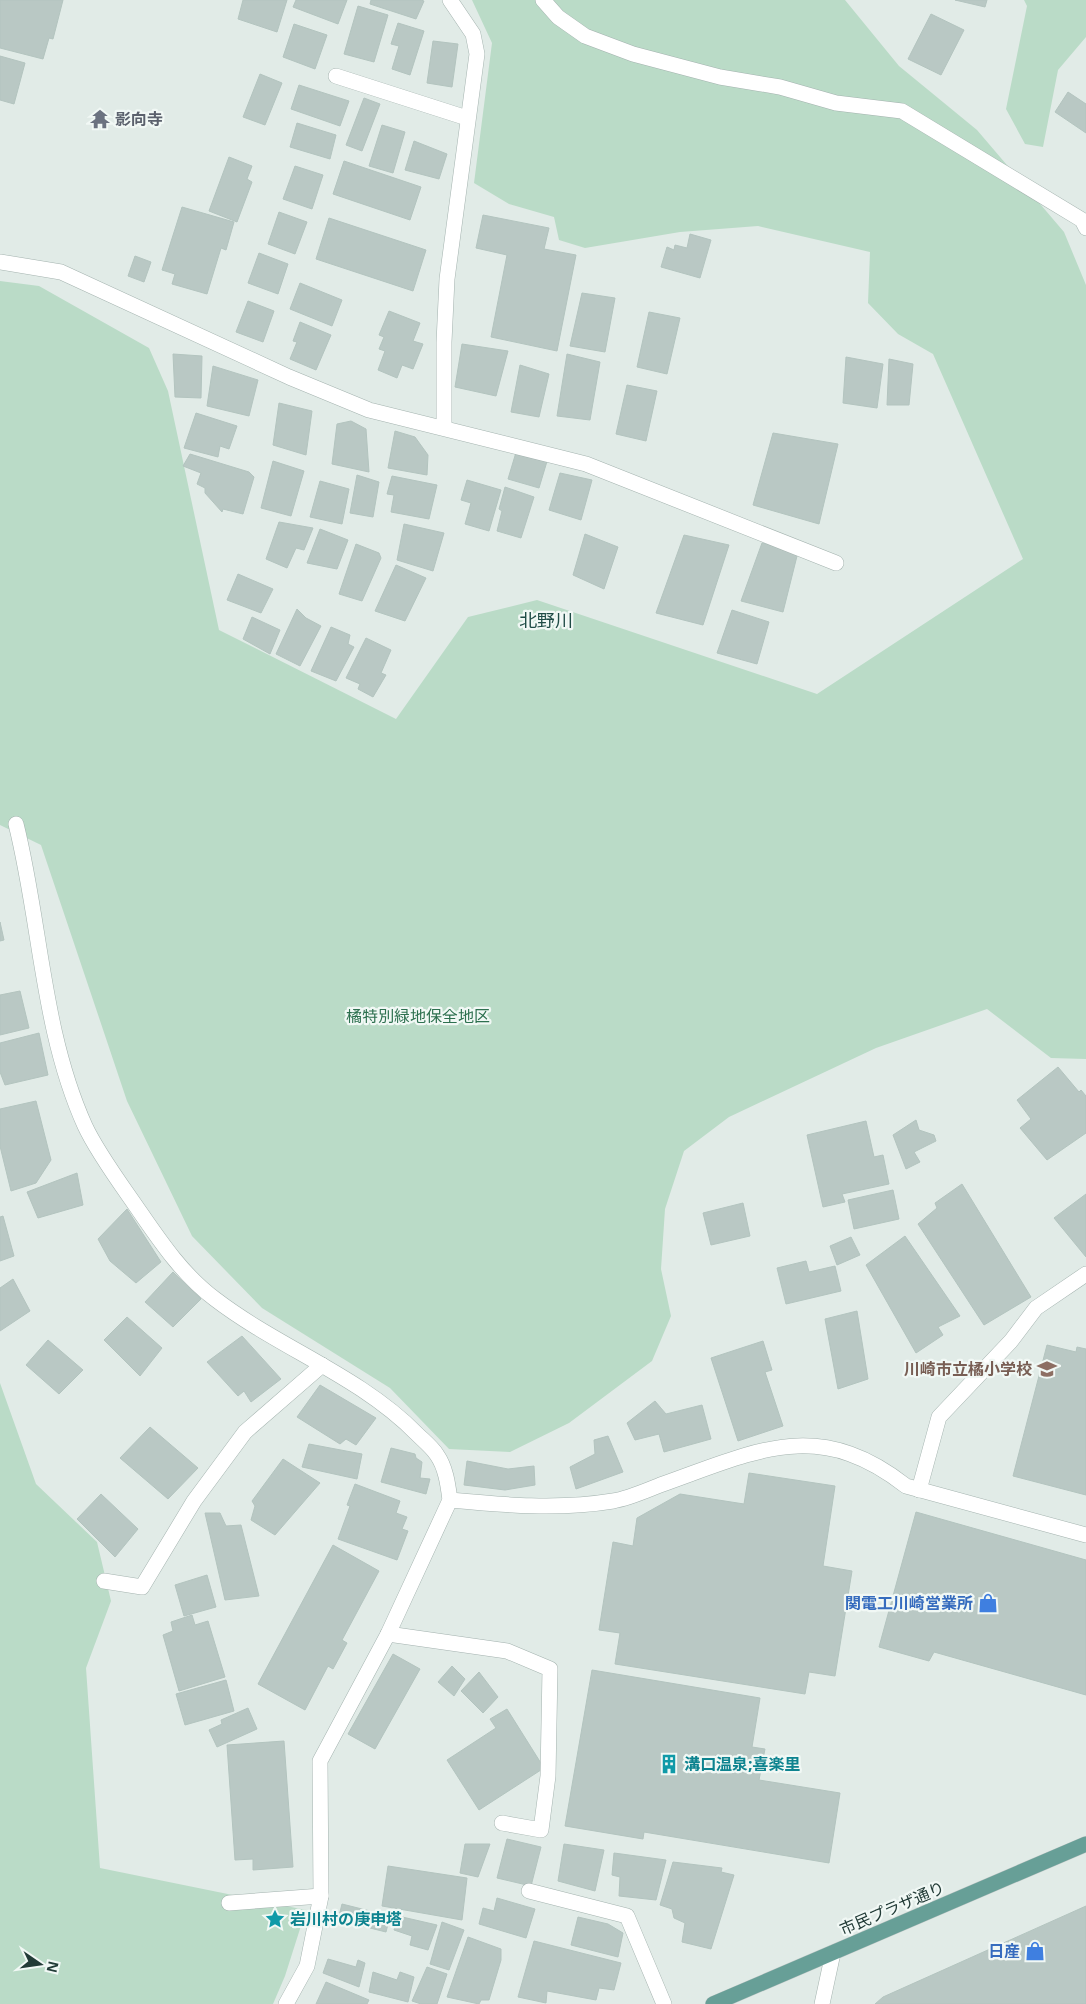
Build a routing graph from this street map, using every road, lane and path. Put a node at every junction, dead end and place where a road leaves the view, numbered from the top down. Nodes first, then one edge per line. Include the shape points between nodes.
1 (450, 0) edge
2 (543, 0) edge
3 (336, 76) dead end
4 (467, 118) junction
5 (1085, 219) edge
6 (0, 262) edge
7 (444, 428) junction
8 (836, 563) dead end
9 (16, 824) dead end
10 (1086, 1274) edge
11 (322, 1365) junction
12 (919, 1490) junction
13 (450, 1500) junction
14 (1086, 1535) edge
15 (104, 1581) dead end
16 (388, 1634) junction
17 (502, 1823) dead end
18 (1086, 1844) edge
19 (529, 1892) dead end
20 (321, 1896) junction
21 (229, 1903) dead end
22 (833, 1952) junction
23 (286, 2004) edge
24 (664, 2004) edge
25 (712, 2004) edge
26 (822, 2004) edge

1 - 4 street via 473,34 477,54
2 - 5 street via 558,17 585,36 633,54 720,78 780,87 836,103 902,111
3 - 4 street
4 - 7 street via 448,279
6 - 7 street via 61,272 280,373 369,410
7 - 8 street via 586,464
9 - 11 street via 53,1027 65,1073 86,1128 172,1257 214,1299
10 - 12 street via 1036,1308 1011,1341 939,1417
11 - 13 street via 400,1417 438,1455
11 - 15 street via 244,1432 194,1501 142,1587
12 - 13 street via 906,1486 886,1470 855,1454 808,1445 766,1448 615,1501 567,1506 518,1506
12 - 14 street
13 - 16 street
16 - 17 street via 507,1652 550,1669 548,1776 541,1830
16 - 20 street via 320,1761
18 - 22 main road, 市民プラザ通り
19 - 24 street via 627,1916
20 - 21 street
20 - 23 street via 307,1966
22 - 25 main road, 市民プラザ通り
22 - 26 street

